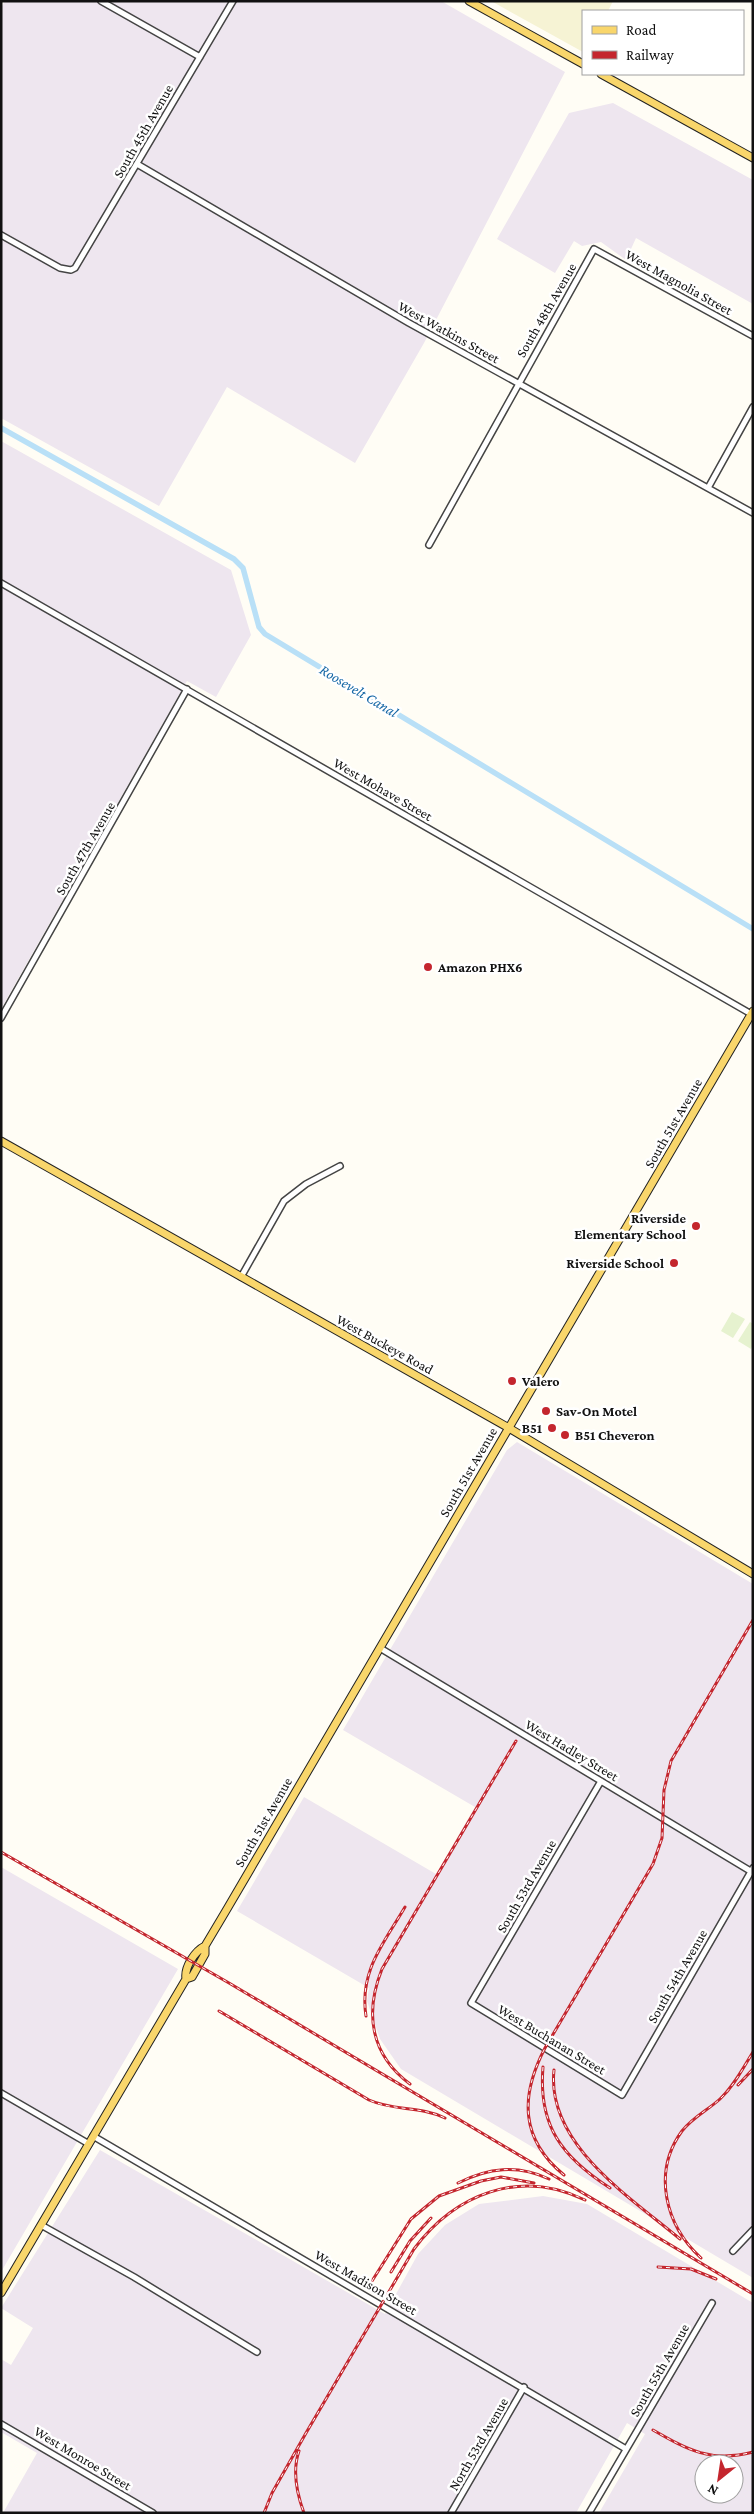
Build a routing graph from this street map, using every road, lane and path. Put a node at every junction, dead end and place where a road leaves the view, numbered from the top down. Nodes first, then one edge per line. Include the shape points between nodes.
1 (101, 1) edge
2 (233, 1) edge
3 (469, 1) edge
4 (200, 57) junction
5 (582, 63) edge
6 (603, 75) edge
7 (753, 158) edge
8 (137, 164) junction
9 (1, 235) edge
10 (594, 249) joint
11 (753, 336) edge
12 (518, 383) junction
13 (753, 407) edge
14 (708, 488) junction
15 (753, 513) edge
16 (429, 545) dead end
17 (1, 583) edge
18 (187, 690) junction
19 (752, 1014) edge
20 (1, 1018) edge
21 (1, 1142) edge
22 (340, 1166) dead end
23 (241, 1277) junction
24 (509, 1428) junction
25 (753, 1574) edge
26 (380, 1648) junction
27 (601, 1781) junction
28 (752, 1870) edge
29 (471, 2003) joint
30 (1, 2093) edge
31 (622, 2095) joint
32 (93, 2136) junction
33 (89, 2144) junction
34 (40, 2227) junction
35 (753, 2230) edge
36 (733, 2250) dead end
37 (1, 2293) edge
38 (712, 2303) dead end
39 (257, 2352) dead end
40 (524, 2387) junction
41 (1, 2424) edge
42 (626, 2449) junction
43 (152, 2513) edge
44 (451, 2513) edge
45 (589, 2513) edge

1 - 4 street
2 - 4 street, South 45th Avenue
3 - 5 main road
4 - 8 street, South 45th Avenue
6 - 7 main road
8 - 9 street, South 45th Avenue via 79,263 71,270 60,268
8 - 12 street, West Watkins Street
10 - 11 street, West Magnolia Street
10 - 12 street, South 48th Avenue
12 - 14 street, West Watkins Street
12 - 16 street, South 48th Avenue
13 - 14 street
14 - 15 street, West Watkins Street
17 - 18 street, West Mohave Street
18 - 19 street, West Mohave Street
18 - 20 street, South 47th Avenue
19 - 24 main road, South 51st Avenue
21 - 23 main road, West Buckeye Road
22 - 23 street via 306,1184 284,1201
23 - 24 main road, West Buckeye Road
24 - 25 main road, West Buckeye Road
24 - 26 main road, South 51st Avenue
26 - 27 street, West Hadley Street
26 - 32 main road, South 51st Avenue via 205,1946 205,1954 192,1976 186,1979
27 - 28 street, West Hadley Street
27 - 29 street, South 53rd Avenue
28 - 31 street, South 54th Avenue
29 - 31 street, West Buchanan Street
30 - 33 street
32 - 33 main road, South 51st Avenue
32 - 40 street, West Madison Street
33 - 34 main road, South 51st Avenue
34 - 37 main road, South 51st Avenue
34 - 39 street via 127,2273
35 - 36 street
38 - 42 street, South 55th Avenue
40 - 42 street, West Madison Street
40 - 44 street, North 53rd Avenue
41 - 43 street, West Monroe Street
42 - 45 street, South 55th Avenue

